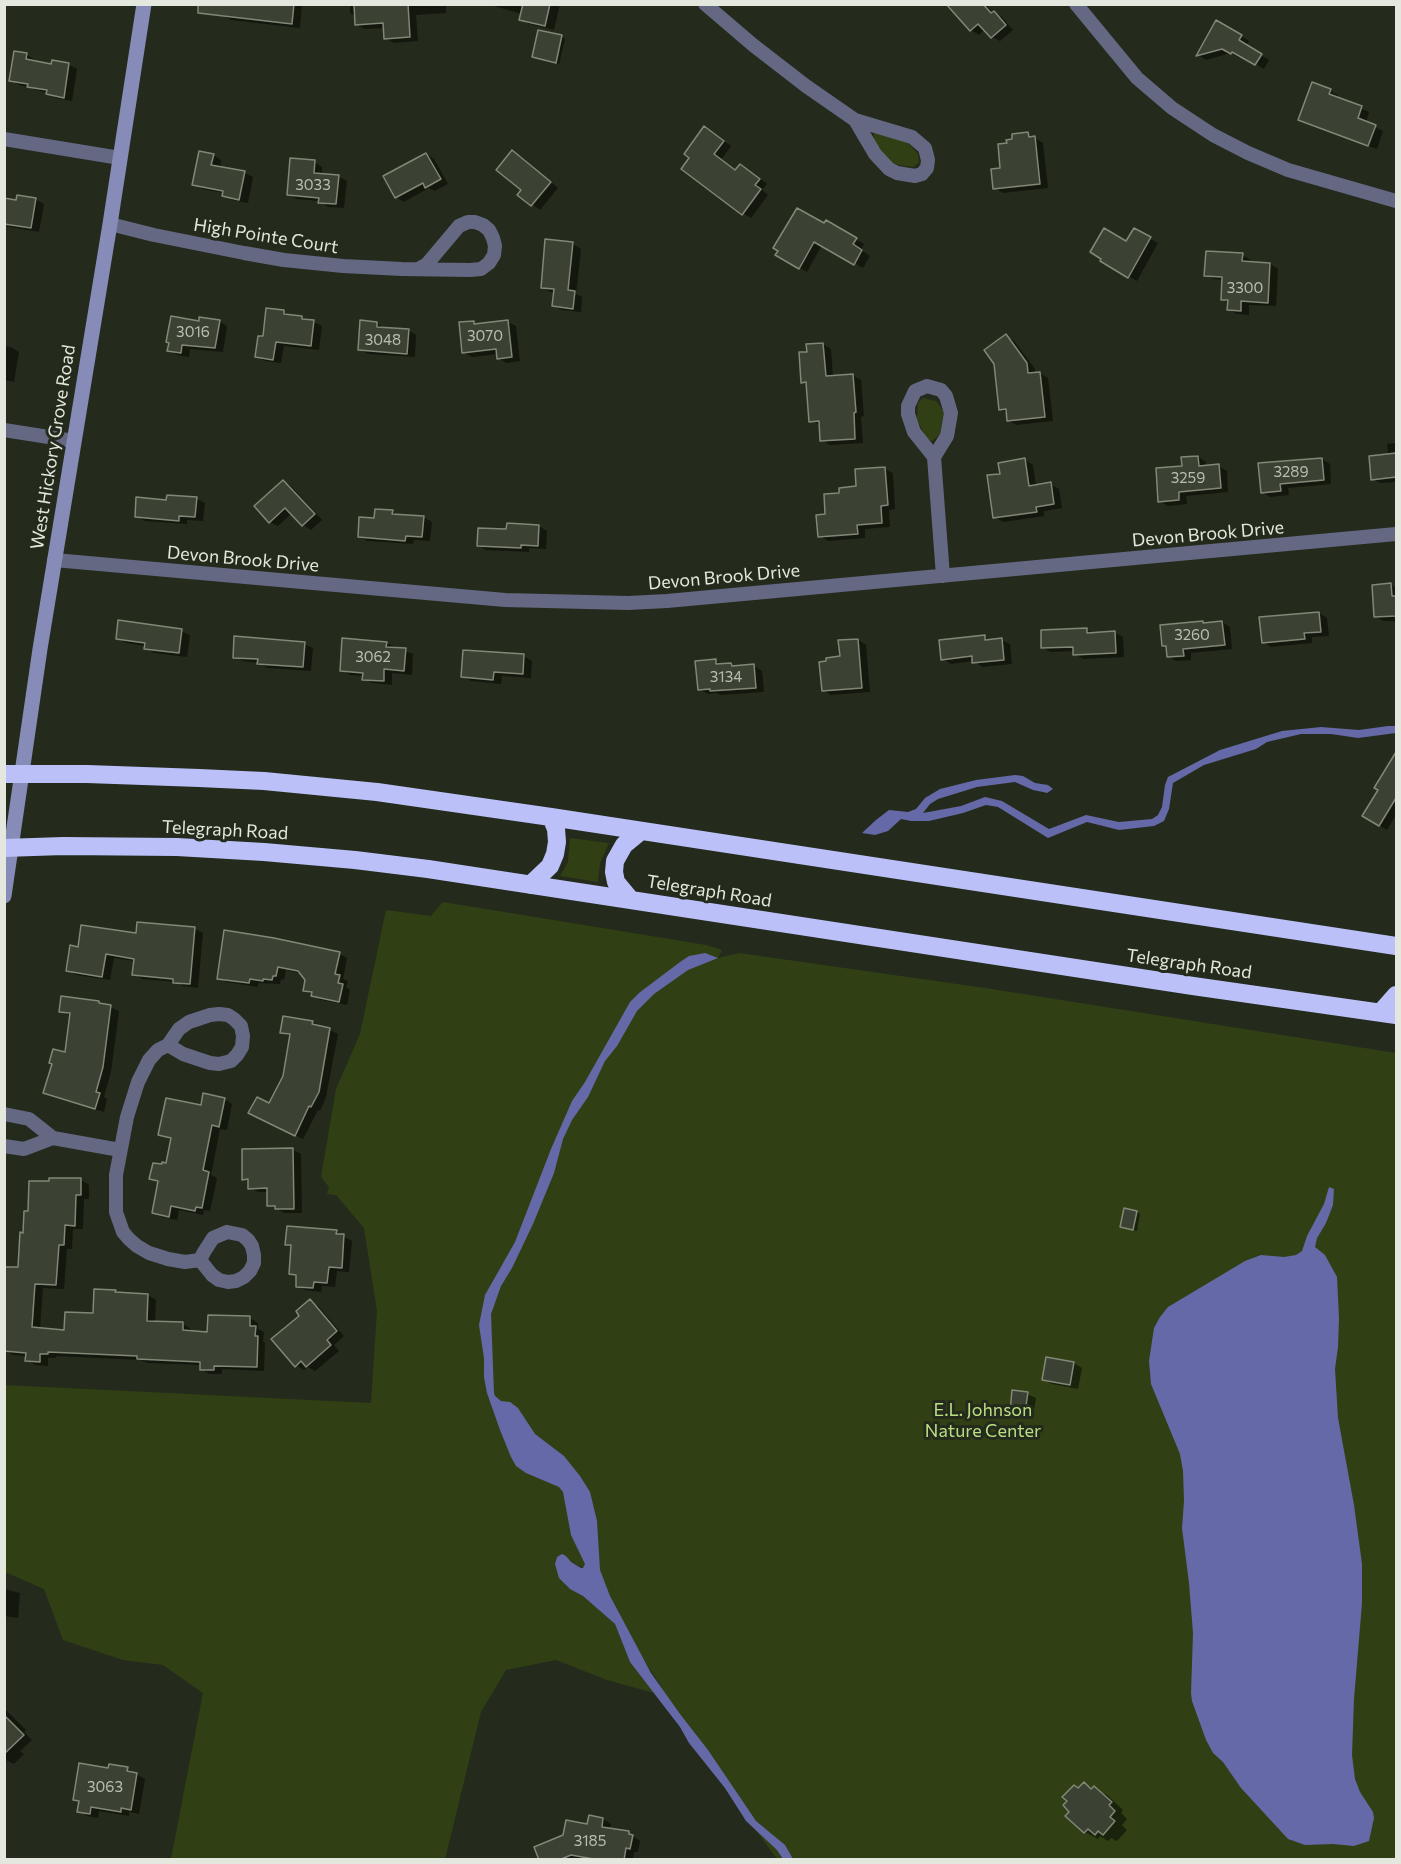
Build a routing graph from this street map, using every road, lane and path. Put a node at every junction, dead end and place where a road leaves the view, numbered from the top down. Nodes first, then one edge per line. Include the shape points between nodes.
1 (144, 4) edge
2 (705, 4) edge
3 (1076, 4) edge
4 (855, 120) junction
5 (4, 139) edge
6 (120, 158) junction
7 (1396, 201) edge
8 (110, 224) junction
9 (418, 269) junction
10 (4, 430) edge
11 (74, 441) junction
12 (934, 457) junction
13 (1396, 534) edge
14 (54, 560) junction
15 (943, 576) junction
16 (13, 774) edge
17 (551, 817) junction
18 (640, 831) junction
19 (8, 848) edge
20 (530, 885) junction
21 (4, 896) edge
22 (631, 900) junction
23 (1396, 946) edge
24 (1396, 995) edge
25 (1389, 1014) edge
26 (168, 1045) junction
27 (4, 1114) edge
28 (53, 1138) junction
29 (4, 1146) edge
30 (120, 1150) junction
31 (200, 1260) dead end

1 - 6 street, West Hickory Grove Road
2 - 4 street via 770,59
3 - 7 street via 1137,78 1205,129 1288,170
4 - 4 street via 912,137 925,148 927,168 915,176 888,169
5 - 6 street
6 - 8 street, West Hickory Grove Road
8 - 9 street, High Pointe Court via 285,260
8 - 11 street, West Hickory Grove Road
9 - 9 street, High Pointe Court via 481,269 495,255 493,238 483,225 468,222 459,226 428,264
10 - 11 street
11 - 14 street, West Hickory Grove Road
12 - 12 street via 947,436 951,413 941,390 927,386 915,391 908,414 914,432
12 - 15 street
13 - 15 street, Devon Brook Drive
14 - 15 street, Devon Brook Drive via 505,600 589,603 667,601
14 - 16 street, West Hickory Grove Road
16 - 17 highway via 264,781 377,792
16 - 19 street, West Hickory Grove Road
17 - 18 highway
17 - 20 highway via 556,829 555,854 550,866
18 - 22 highway via 624,845 615,861 616,882
18 - 23 highway
19 - 20 highway, Telegraph Road via 177,847 264,852 399,865
19 - 21 street, West Hickory Grove Road
20 - 22 highway, Telegraph Road
22 - 25 highway, Telegraph Road
24 - 25 highway
26 - 26 street via 183,1054 219,1064 237,1055 243,1036 240,1026 228,1015 210,1015 179,1029
26 - 30 street via 149,1060 138,1082
27 - 28 street via 29,1119
28 - 29 street via 24,1149
28 - 30 street
30 - 31 street via 116,1212 129,1239 149,1253 168,1259

